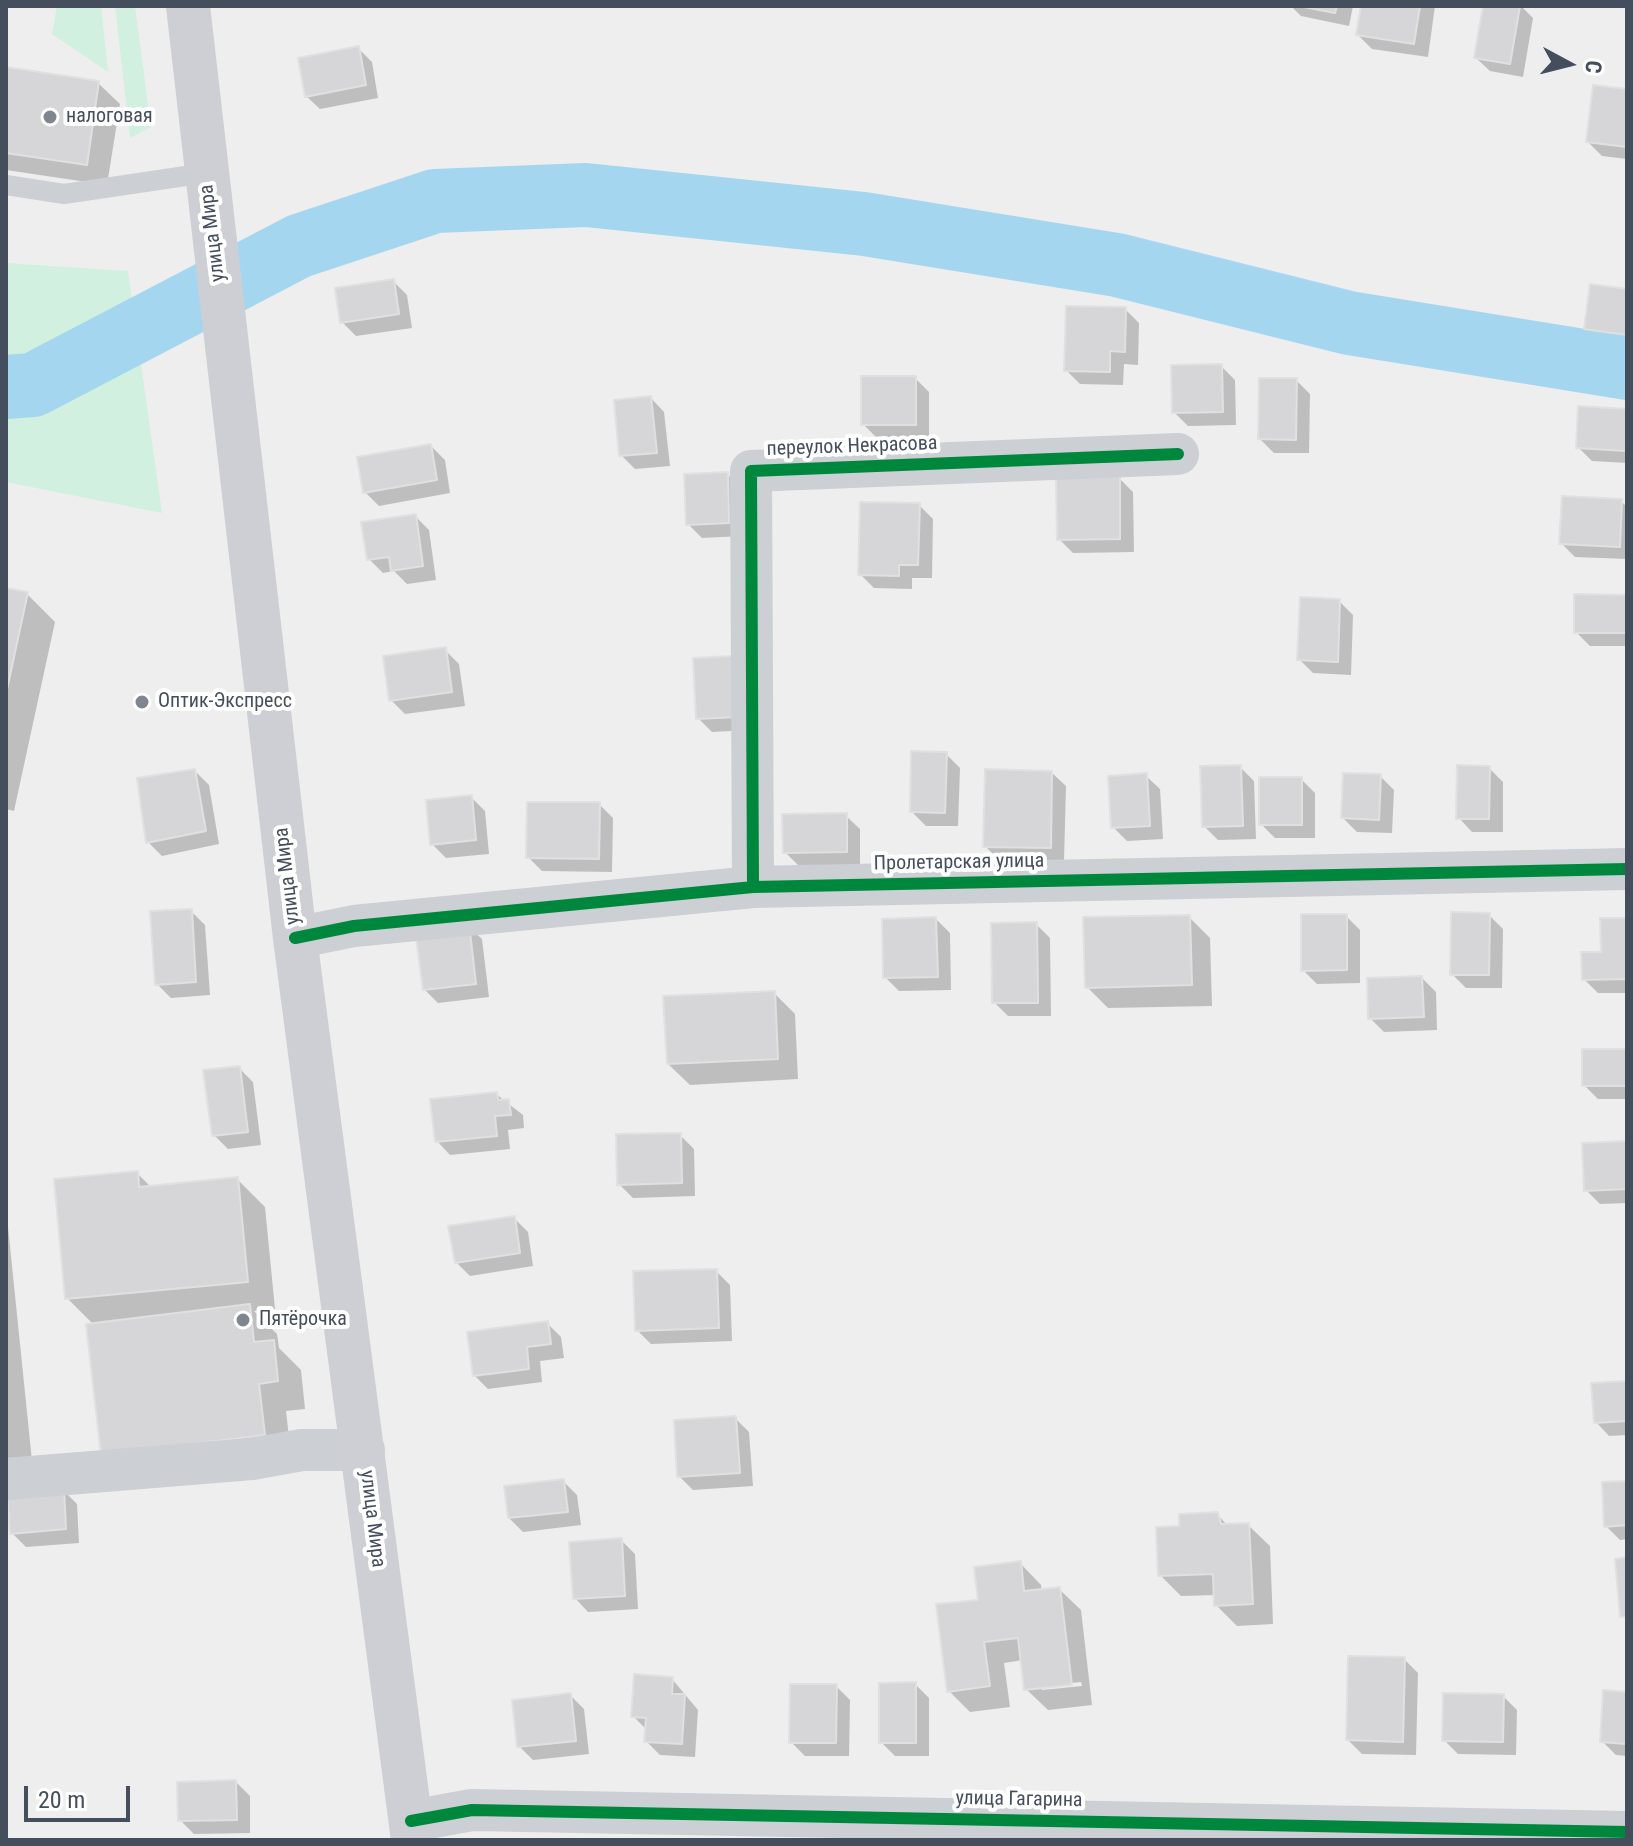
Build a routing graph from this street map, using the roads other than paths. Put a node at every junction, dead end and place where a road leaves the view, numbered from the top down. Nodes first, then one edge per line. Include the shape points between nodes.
1 (188, 6) edge
2 (206, 173) junction
3 (6, 185) edge
4 (1178, 454) dead end
5 (1627, 869) edge
6 (753, 887) junction
7 (295, 938) junction
8 (364, 1450) junction
9 (6, 1479) edge
10 (412, 1830) edge
11 (1627, 1832) edge

1 - 2 main road, улица Мира
2 - 3 lane via 64,194
2 - 7 main road, улица Мира
4 - 6 street, переулок Некрасова via 751,471
5 - 6 street, Пролетарская улица
6 - 7 street, Пролетарская улица via 354,926
7 - 8 main road, улица Мира
8 - 9 street via 302,1450 252,1459
8 - 10 main road, улица Мира
10 - 11 street, улица Гагарина via 472,1810

